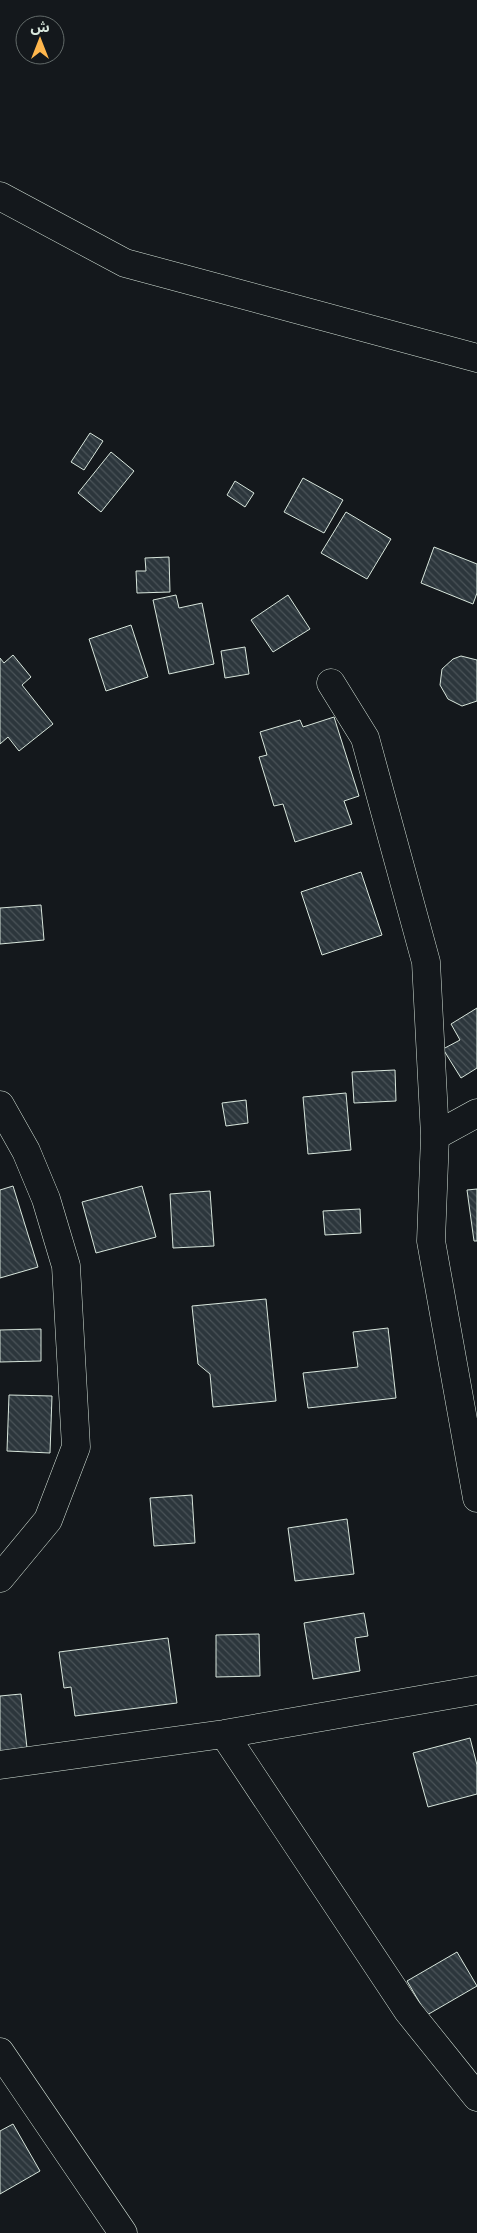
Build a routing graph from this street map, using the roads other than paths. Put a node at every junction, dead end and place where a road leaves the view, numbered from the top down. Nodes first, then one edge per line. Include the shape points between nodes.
1 (0, 196) edge
2 (477, 358) edge
3 (331, 683) dead end
4 (0, 1105) edge
5 (477, 1113) edge
6 (435, 1136) junction
7 (477, 1498) edge
8 (0, 1578) edge
9 (477, 1690) edge
10 (224, 1734) junction
11 (0, 1765) edge
12 (0, 2052) edge
13 (477, 2097) edge
14 (123, 2233) edge

1 - 2 street via 125,263
3 - 6 street via 365,738 426,962
4 - 8 street via 26,1151 46,1199 66,1266 76,1447 48,1520
5 - 6 street
6 - 7 street via 431,1241
9 - 10 street
10 - 11 street
10 - 13 street via 408,2011
12 - 14 street

